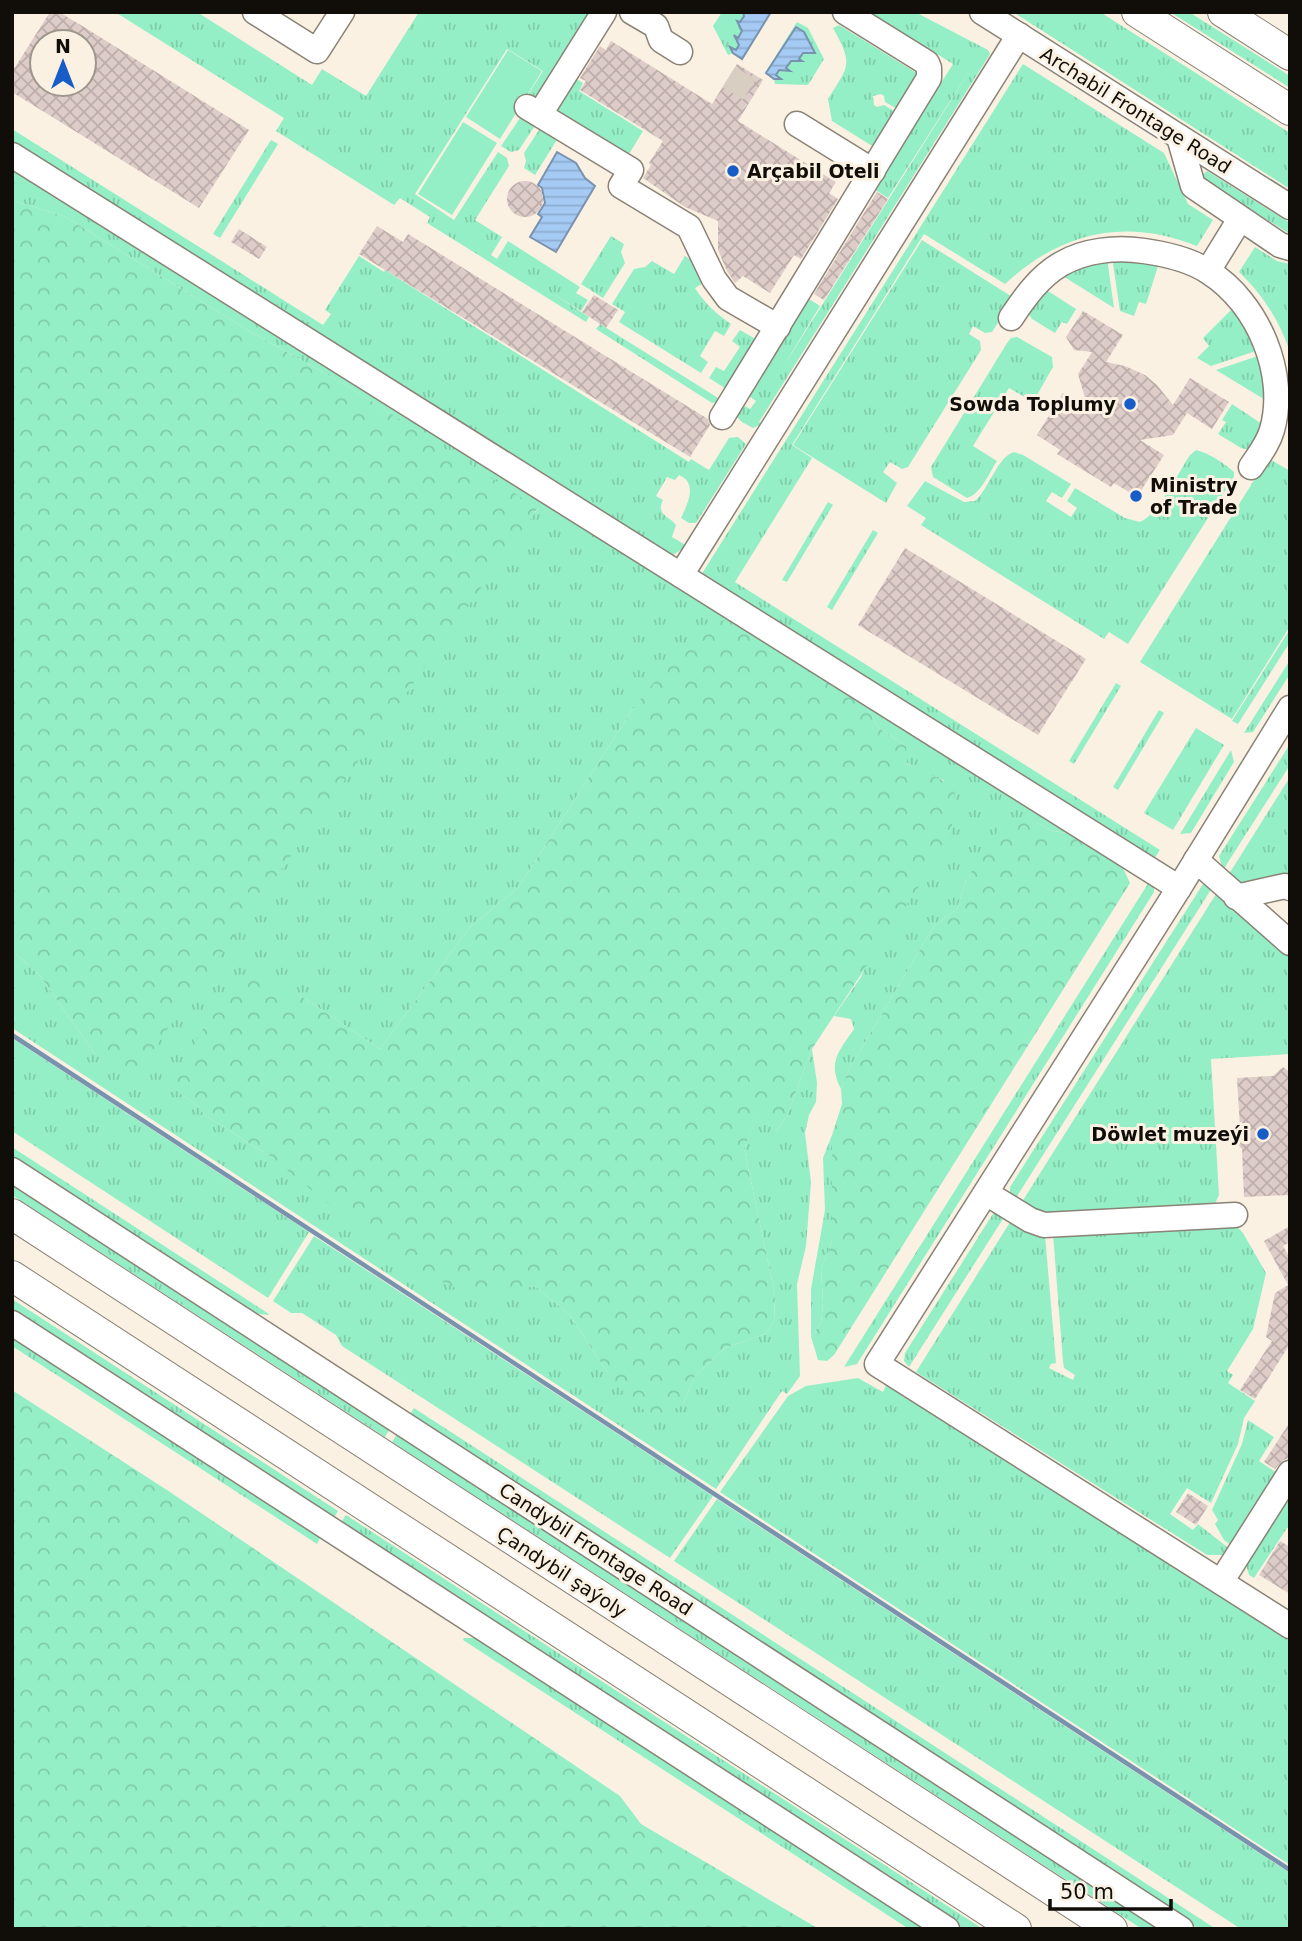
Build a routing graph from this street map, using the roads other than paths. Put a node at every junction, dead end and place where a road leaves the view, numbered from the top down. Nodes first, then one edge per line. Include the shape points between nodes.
1 (255, 12) edge
2 (342, 12) edge
3 (604, 12) edge
4 (632, 12) edge
5 (845, 12) edge
6 (982, 12) edge
7 (1138, 12) edge
8 (1223, 12) edge
9 (1019, 35) junction
10 (680, 52) dead end
11 (1290, 55) edge
12 (1290, 110) edge
13 (797, 124) dead end
14 (1179, 137) junction
15 (12, 155) edge
16 (873, 171) junction
17 (1290, 208) edge
18 (1240, 219) junction
19 (1290, 248) edge
20 (1208, 271) junction
21 (1011, 318) dead end
22 (778, 327) junction
23 (722, 417) dead end
24 (1251, 467) dead end
25 (681, 575) junction
26 (1290, 708) edge
27 (1196, 860) junction
28 (1179, 888) junction
29 (1290, 888) edge
30 (1237, 897) junction
31 (1290, 943) edge
32 (12, 1170) edge
33 (986, 1193) junction
34 (12, 1214) edge
35 (1235, 1215) dead end
36 (12, 1276) edge
37 (12, 1323) edge
38 (1290, 1474) edge
39 (1221, 1582) junction
40 (1290, 1626) edge
41 (947, 1929) edge
42 (1016, 1929) edge
43 (1112, 1929) edge
44 (1181, 1929) edge

1 - 2 street via 317,51
3 - 22 street via 533,111 631,170 621,186 689,227 728,298
4 - 10 street via 656,26 661,40
5 - 16 street via 929,68 926,85
6 - 9 street, Archabil Frontage Road
7 - 12 main road
8 - 11 main road
9 - 14 street, Archabil Frontage Road
9 - 25 street
13 - 16 street
14 - 17 street, Archabil Frontage Road
14 - 18 street via 1194,186
15 - 25 street
16 - 22 street
18 - 19 street
18 - 20 street
20 - 21 street via 1153,252 1097,251 1060,265 1040,280
20 - 24 street via 1256,322 1274,377 1276,412 1267,444
22 - 23 street
25 - 28 street
26 - 27 street
27 - 28 street
27 - 30 street
28 - 33 street
29 - 30 street
30 - 31 street
32 - 44 street, Candybil Frontage Road
33 - 35 street via 1044,1225
33 - 39 street via 877,1364
34 - 43 main road, Çandybil şaýoly
36 - 42 main road
37 - 41 street
38 - 39 street
39 - 40 street

